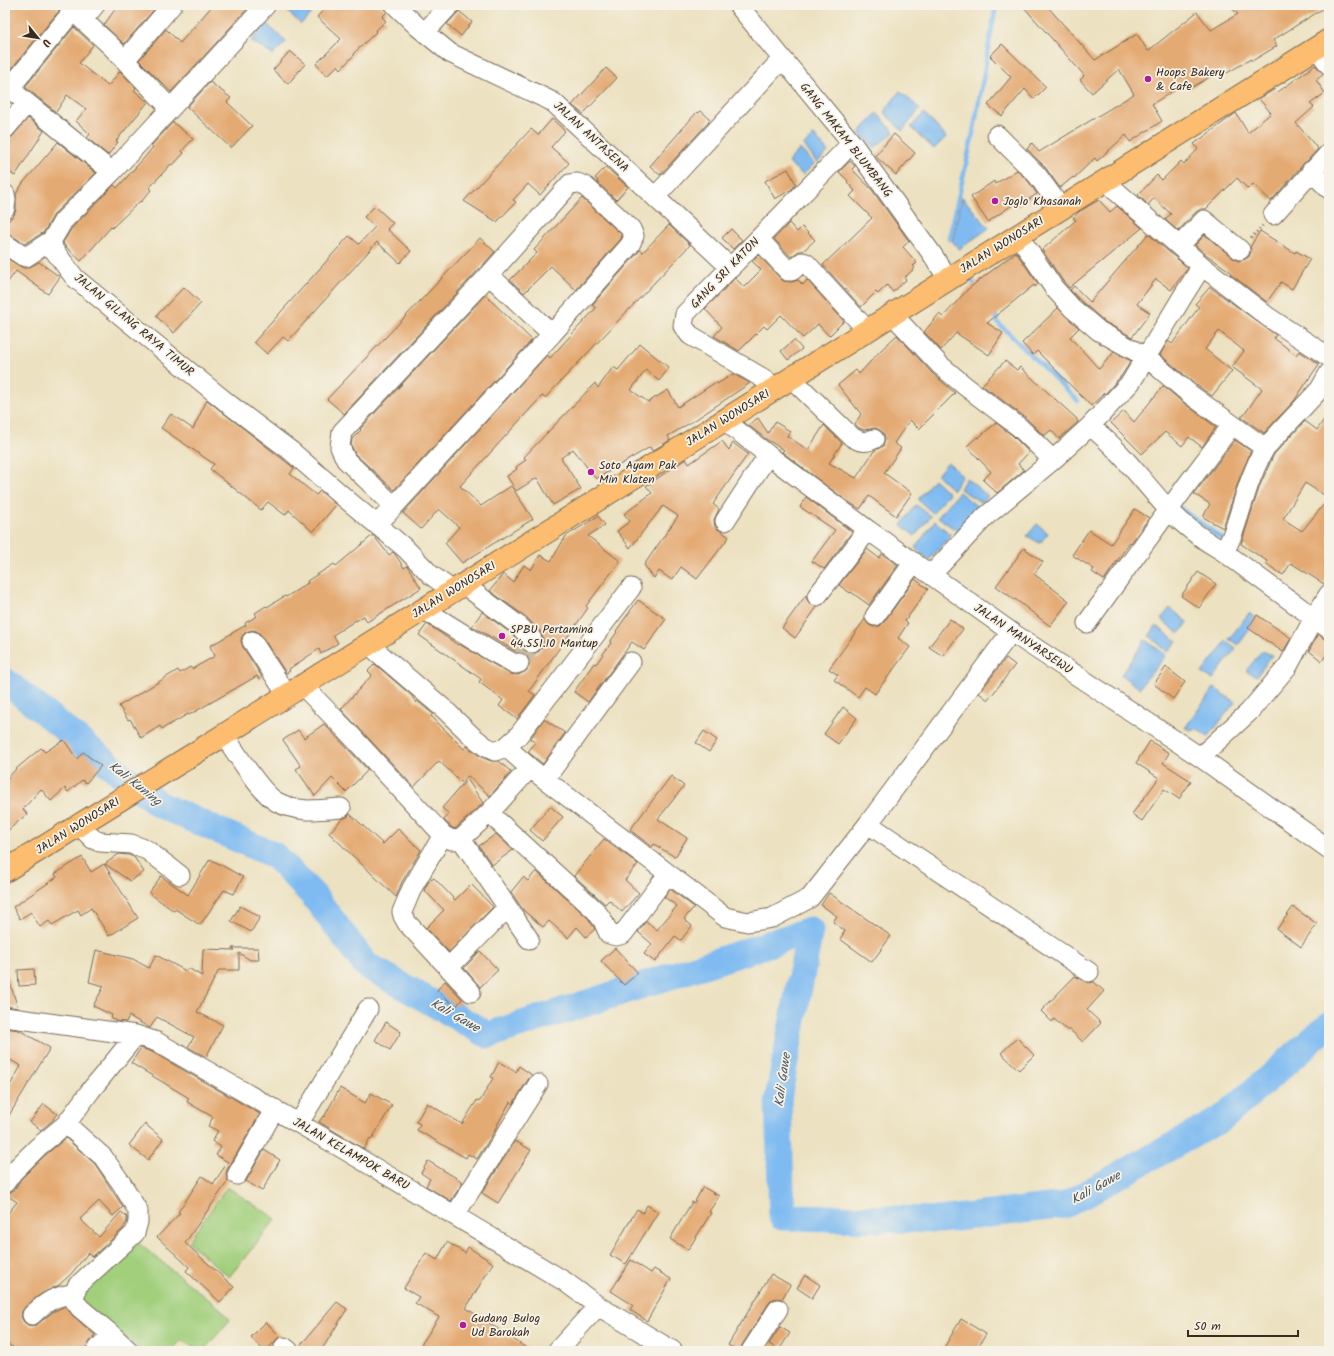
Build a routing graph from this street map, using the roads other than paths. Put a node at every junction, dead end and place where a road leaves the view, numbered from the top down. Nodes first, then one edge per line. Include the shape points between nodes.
1 (95, 5) edge
2 (172, 5) edge
3 (266, 5) edge
4 (395, 5) edge
5 (450, 5) edge
6 (738, 5) edge
7 (75, 12) edge
8 (425, 32) junction
9 (1325, 51) edge
10 (782, 59) junction
11 (125, 60) junction
12 (7, 87) edge
13 (27, 103) junction
14 (170, 108) junction
15 (5, 129) edge
16 (996, 135) dead end
17 (852, 143) junction
18 (1329, 153) edge
19 (1311, 171) junction
20 (112, 172) junction
21 (1107, 179) junction
22 (1329, 189) edge
23 (5, 194) edge
24 (655, 197) junction
25 (5, 208) edge
26 (1061, 208) junction
27 (1273, 215) road end
28 (1018, 235) junction
29 (759, 239) junction
30 (52, 240) junction
31 (5, 244) edge
32 (1179, 246) junction
33 (1240, 250) road end
34 (1202, 266) junction
35 (731, 268) junction
36 (489, 275) junction
37 (948, 279) junction
38 (892, 314) junction
39 (867, 330) junction
40 (552, 334) junction
41 (1146, 357) junction
42 (1329, 371) edge
43 (783, 383) junction
44 (724, 420) junction
45 (1094, 421) junction
46 (1232, 425) junction
47 (874, 439) dead end
48 (1265, 448) junction
49 (768, 455) junction
50 (1053, 460) junction
51 (394, 506) junction
52 (1169, 510) junction
53 (725, 520) dead end
54 (377, 524) junction
55 (868, 530) junction
56 (1227, 547) junction
57 (914, 562) junction
58 (932, 575) junction
59 (458, 587) junction
60 (631, 588) dead end
61 (1329, 594) edge
62 (817, 596) dead end
63 (423, 609) junction
64 (874, 616) dead end
65 (1314, 618) junction
66 (1087, 623) dead end
67 (1329, 629) edge
68 (1011, 632) junction
69 (252, 641) dead end
70 (532, 643) dead end
71 (368, 644) junction
72 (630, 662) dead end
73 (519, 663) dead end
74 (294, 690) junction
75 (224, 735) junction
76 (506, 747) junction
77 (1200, 757) junction
78 (530, 768) junction
79 (545, 779) junction
80 (341, 808) dead end
81 (489, 813) junction
82 (88, 820) junction
83 (868, 824) junction
84 (452, 837) junction
85 (1329, 849) edge
86 (5, 871) edge
87 (668, 874) junction
88 (180, 875) dead end
89 (507, 908) junction
90 (529, 940) dead end
91 (448, 968) junction
92 (1089, 972) dead end
93 (471, 992) dead end
94 (368, 1009) dead end
95 (5, 1017) edge
96 (136, 1035) junction
97 (538, 1084) dead end
98 (275, 1109) junction
99 (299, 1123) junction
100 (66, 1124) junction
101 (12, 1161) edge
102 (237, 1175) dead end
103 (5, 1183) edge
104 (455, 1215) junction
105 (75, 1293) junction
106 (598, 1306) junction
107 (778, 1309) dead end
108 (32, 1315) dead end
109 (111, 1334) junction
110 (96, 1351) edge
111 (129, 1351) edge
112 (557, 1351) edge
113 (673, 1351) edge
114 (750, 1351) edge

1 - 7 street
2 - 11 street
3 - 14 street
4 - 8 street, JALAN ANTASENA
5 - 8 street
6 - 10 street, GANG MAKAM BLUMBANG
7 - 11 street
7 - 12 street
8 - 24 street, JALAN ANTASENA via 450,53 554,102
9 - 21 highway, JALAN WONOSARI
10 - 17 street, GANG MAKAM BLUMBANG
10 - 24 street
11 - 14 street
12 - 13 street
13 - 15 street
13 - 20 street
14 - 20 street
16 - 26 street via 1036,175
17 - 29 street, GANG SRI KATON
17 - 37 street, GANG MAKAM BLUMBANG
18 - 19 street
19 - 22 street
19 - 27 street
20 - 30 street via 63,221
21 - 26 highway, JALAN WONOSARI
21 - 32 street via 1116,191
23 - 25 street
24 - 35 street, JALAN ANTASENA
26 - 28 highway, JALAN WONOSARI
28 - 37 highway, JALAN WONOSARI
28 - 41 street via 1054,288 1072,308 1099,331
29 - 35 street, GANG SRI KATON
29 - 39 street via 788,271 792,271 802,262 806,263
30 - 31 street via 26,257
30 - 54 street, JALAN GILANG RAYA TIMUR via 53,249 76,278 230,405 291,451
32 - 33 street via 1204,220
32 - 34 street
34 - 41 street
34 - 42 street via 1268,317
35 - 43 street, GANG SRI KATON via 686,314 683,326 690,334 764,379
36 - 40 street
36 - 40 street via 570,184 585,186 631,229 634,236 630,245
36 - 51 street via 342,432 340,446 346,460
37 - 38 highway, JALAN WONOSARI
38 - 39 highway, JALAN WONOSARI
38 - 50 street via 940,365 1019,427
39 - 43 highway, JALAN WONOSARI
40 - 51 street
41 - 45 street via 1131,382
41 - 46 street
42 - 48 street via 1320,389
43 - 44 highway, JALAN WONOSARI
43 - 47 street via 860,442
44 - 49 street, JALAN MANYARSEWU
44 - 59 highway, JALAN WONOSARI
45 - 50 street
45 - 52 street via 1102,435
46 - 48 street
46 - 52 street
48 - 56 street via 1258,460
49 - 53 street
49 - 55 street, JALAN MANYARSEWU
50 - 58 street via 985,517
51 - 54 street
52 - 56 street via 1194,532
52 - 66 street
54 - 59 street, JALAN GILANG RAYA TIMUR via 431,575
55 - 57 street, JALAN MANYARSEWU
55 - 62 street
56 - 65 street via 1293,604
57 - 58 street, JALAN MANYARSEWU
57 - 64 street
58 - 68 street, JALAN MANYARSEWU
59 - 63 highway, JALAN WONOSARI
59 - 70 street, JALAN GILANG RAYA TIMUR via 519,626 532,639
60 - 76 street via 518,736
61 - 65 street
63 - 71 highway, JALAN WONOSARI
63 - 73 street via 491,651 515,664
65 - 67 street
65 - 77 street via 1288,666 1249,712
68 - 77 street, JALAN MANYARSEWU
68 - 83 street
69 - 74 street
71 - 74 highway, JALAN WONOSARI
71 - 76 street via 486,747 495,751
72 - 79 street
74 - 75 highway, JALAN WONOSARI
74 - 84 street via 346,730
75 - 80 street via 268,796 276,802 307,810
75 - 82 highway, JALAN WONOSARI
76 - 78 street
77 - 85 street, JALAN MANYARSEWU
78 - 79 street
78 - 81 street
79 - 87 street
81 - 84 street
81 - 87 street via 596,911 609,934 623,934
82 - 86 highway, JALAN WONOSARI
82 - 88 street via 93,839 100,842 131,844 147,850
83 - 87 street via 810,898 772,918 748,922 725,917
83 - 92 street
84 - 89 street
84 - 91 street via 412,888 402,912 407,923
89 - 90 street
89 - 91 street
91 - 93 street
94 - 99 street
95 - 96 street, JALAN KELAMPOK BARU
96 - 98 street, JALAN KELAMPOK BARU via 157,1042
96 - 100 street
97 - 104 street
98 - 99 street, JALAN KELAMPOK BARU
98 - 102 street
99 - 104 street, JALAN KELAMPOK BARU
100 - 101 street via 38,1147
100 - 105 street via 103,1157 138,1211 135,1233 77,1286
101 - 103 street
104 - 106 street, JALAN KELAMPOK BARU via 564,1281
105 - 108 street via 55,1297
105 - 109 street via 74,1300 80,1308
106 - 112 street
106 - 113 street, JALAN KELAMPOK BARU
107 - 114 street
109 - 110 street
109 - 111 street

